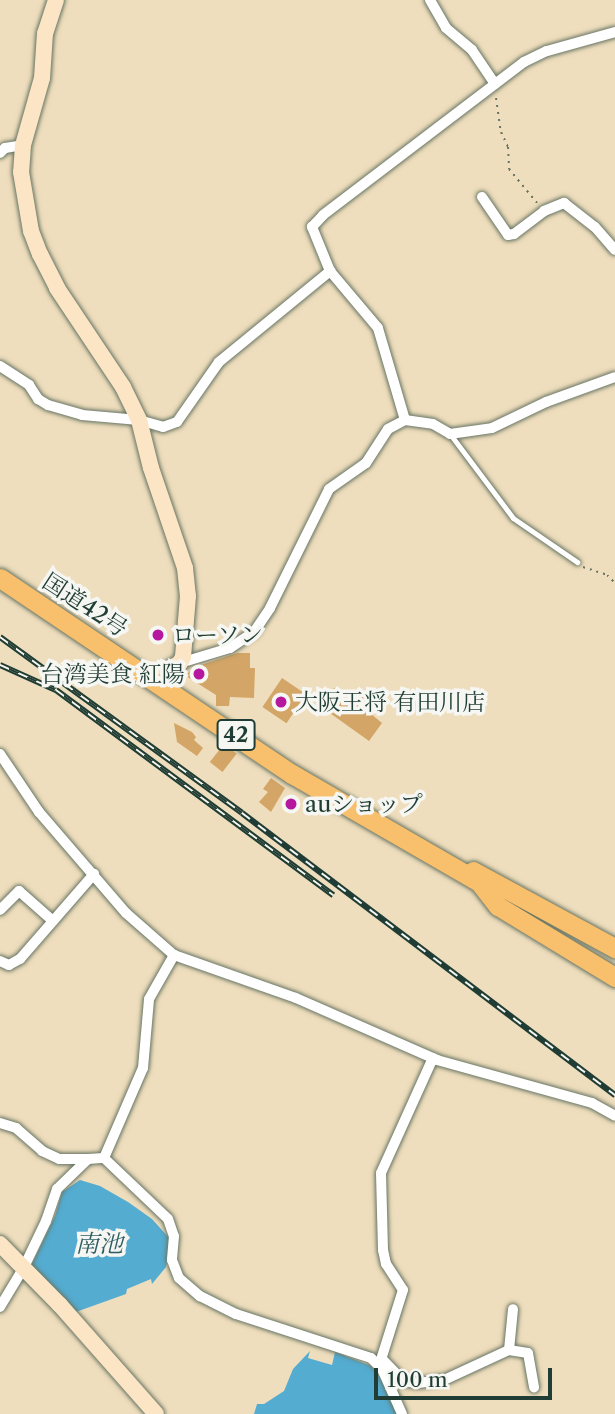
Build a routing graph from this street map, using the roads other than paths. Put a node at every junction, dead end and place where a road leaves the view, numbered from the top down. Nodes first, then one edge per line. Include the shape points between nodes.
1 (56, 0) edge
2 (430, 0) edge
3 (615, 32) edge
4 (495, 83) junction
5 (23, 145) junction
6 (0, 153) edge
7 (482, 197) dead end
8 (615, 250) edge
9 (330, 271) junction
10 (0, 366) edge
11 (615, 377) edge
12 (139, 420) junction
13 (405, 420) junction
14 (450, 434) junction
15 (577, 562) road end
16 (0, 578) edge
17 (180, 663) junction
18 (159, 683) junction
19 (0, 754) edge
20 (390, 832) junction
21 (94, 874) junction
22 (479, 882) junction
23 (0, 910) edge
24 (53, 921) junction
25 (615, 948) edge
26 (174, 955) junction
27 (0, 961) edge
28 (615, 962) edge
29 (615, 977) edge
30 (433, 1058) junction
31 (615, 1116) edge
32 (0, 1123) edge
33 (104, 1158) junction
34 (88, 1159) junction
35 (0, 1244) edge
36 (24, 1267) junction
37 (0, 1307) edge
38 (513, 1309) dead end
39 (509, 1350) junction
40 (380, 1362) junction
41 (534, 1387) dead end
42 (156, 1414) edge
43 (402, 1414) edge

1 - 5 street via 45,33 42,78
2 - 4 street via 446,28 472,50
3 - 4 street via 547,51
4 - 9 street via 312,227
5 - 6 street
5 - 12 street via 21,172 31,231 40,254
7 - 8 street via 508,235 564,203 595,226
9 - 12 street via 219,362 177,422 163,427
9 - 13 street via 378,328
10 - 12 street via 29,385 48,405 82,415
11 - 14 street via 492,428
12 - 17 street via 186,568 188,596
13 - 14 street via 433,424
13 - 17 street via 388,429 366,463 329,489 254,632 230,648
14 - 15 lane via 513,518
16 - 18 highway, 国道42号 / 42
17 - 18 street via 166,671
18 - 20 highway, 国道42号 / 42 via 292,774
19 - 21 street via 39,812
20 - 22 highway, 国道42号 / 42
20 - 25 highway, 国道42号 / 42 via 497,882
21 - 24 street
21 - 26 street via 126,913
22 - 28 highway
22 - 29 highway, 国道42号 / 42 via 498,906
23 - 24 street via 19,891
24 - 27 street via 20,959 9,965
26 - 30 street via 296,998
26 - 33 street via 149,999 143,1069
30 - 31 street via 592,1103
30 - 40 street via 381,1173 383,1250 386,1264 403,1290
32 - 34 street via 16,1128 59,1159
33 - 34 street
33 - 40 street via 168,1219 174,1236 172,1260 179,1278 200,1296 236,1314
34 - 36 street via 57,1189
35 - 36 street
36 - 37 street
36 - 42 street
38 - 39 street
39 - 40 street via 444,1380 418,1383 403,1381
39 - 41 street via 528,1353
40 - 43 street

